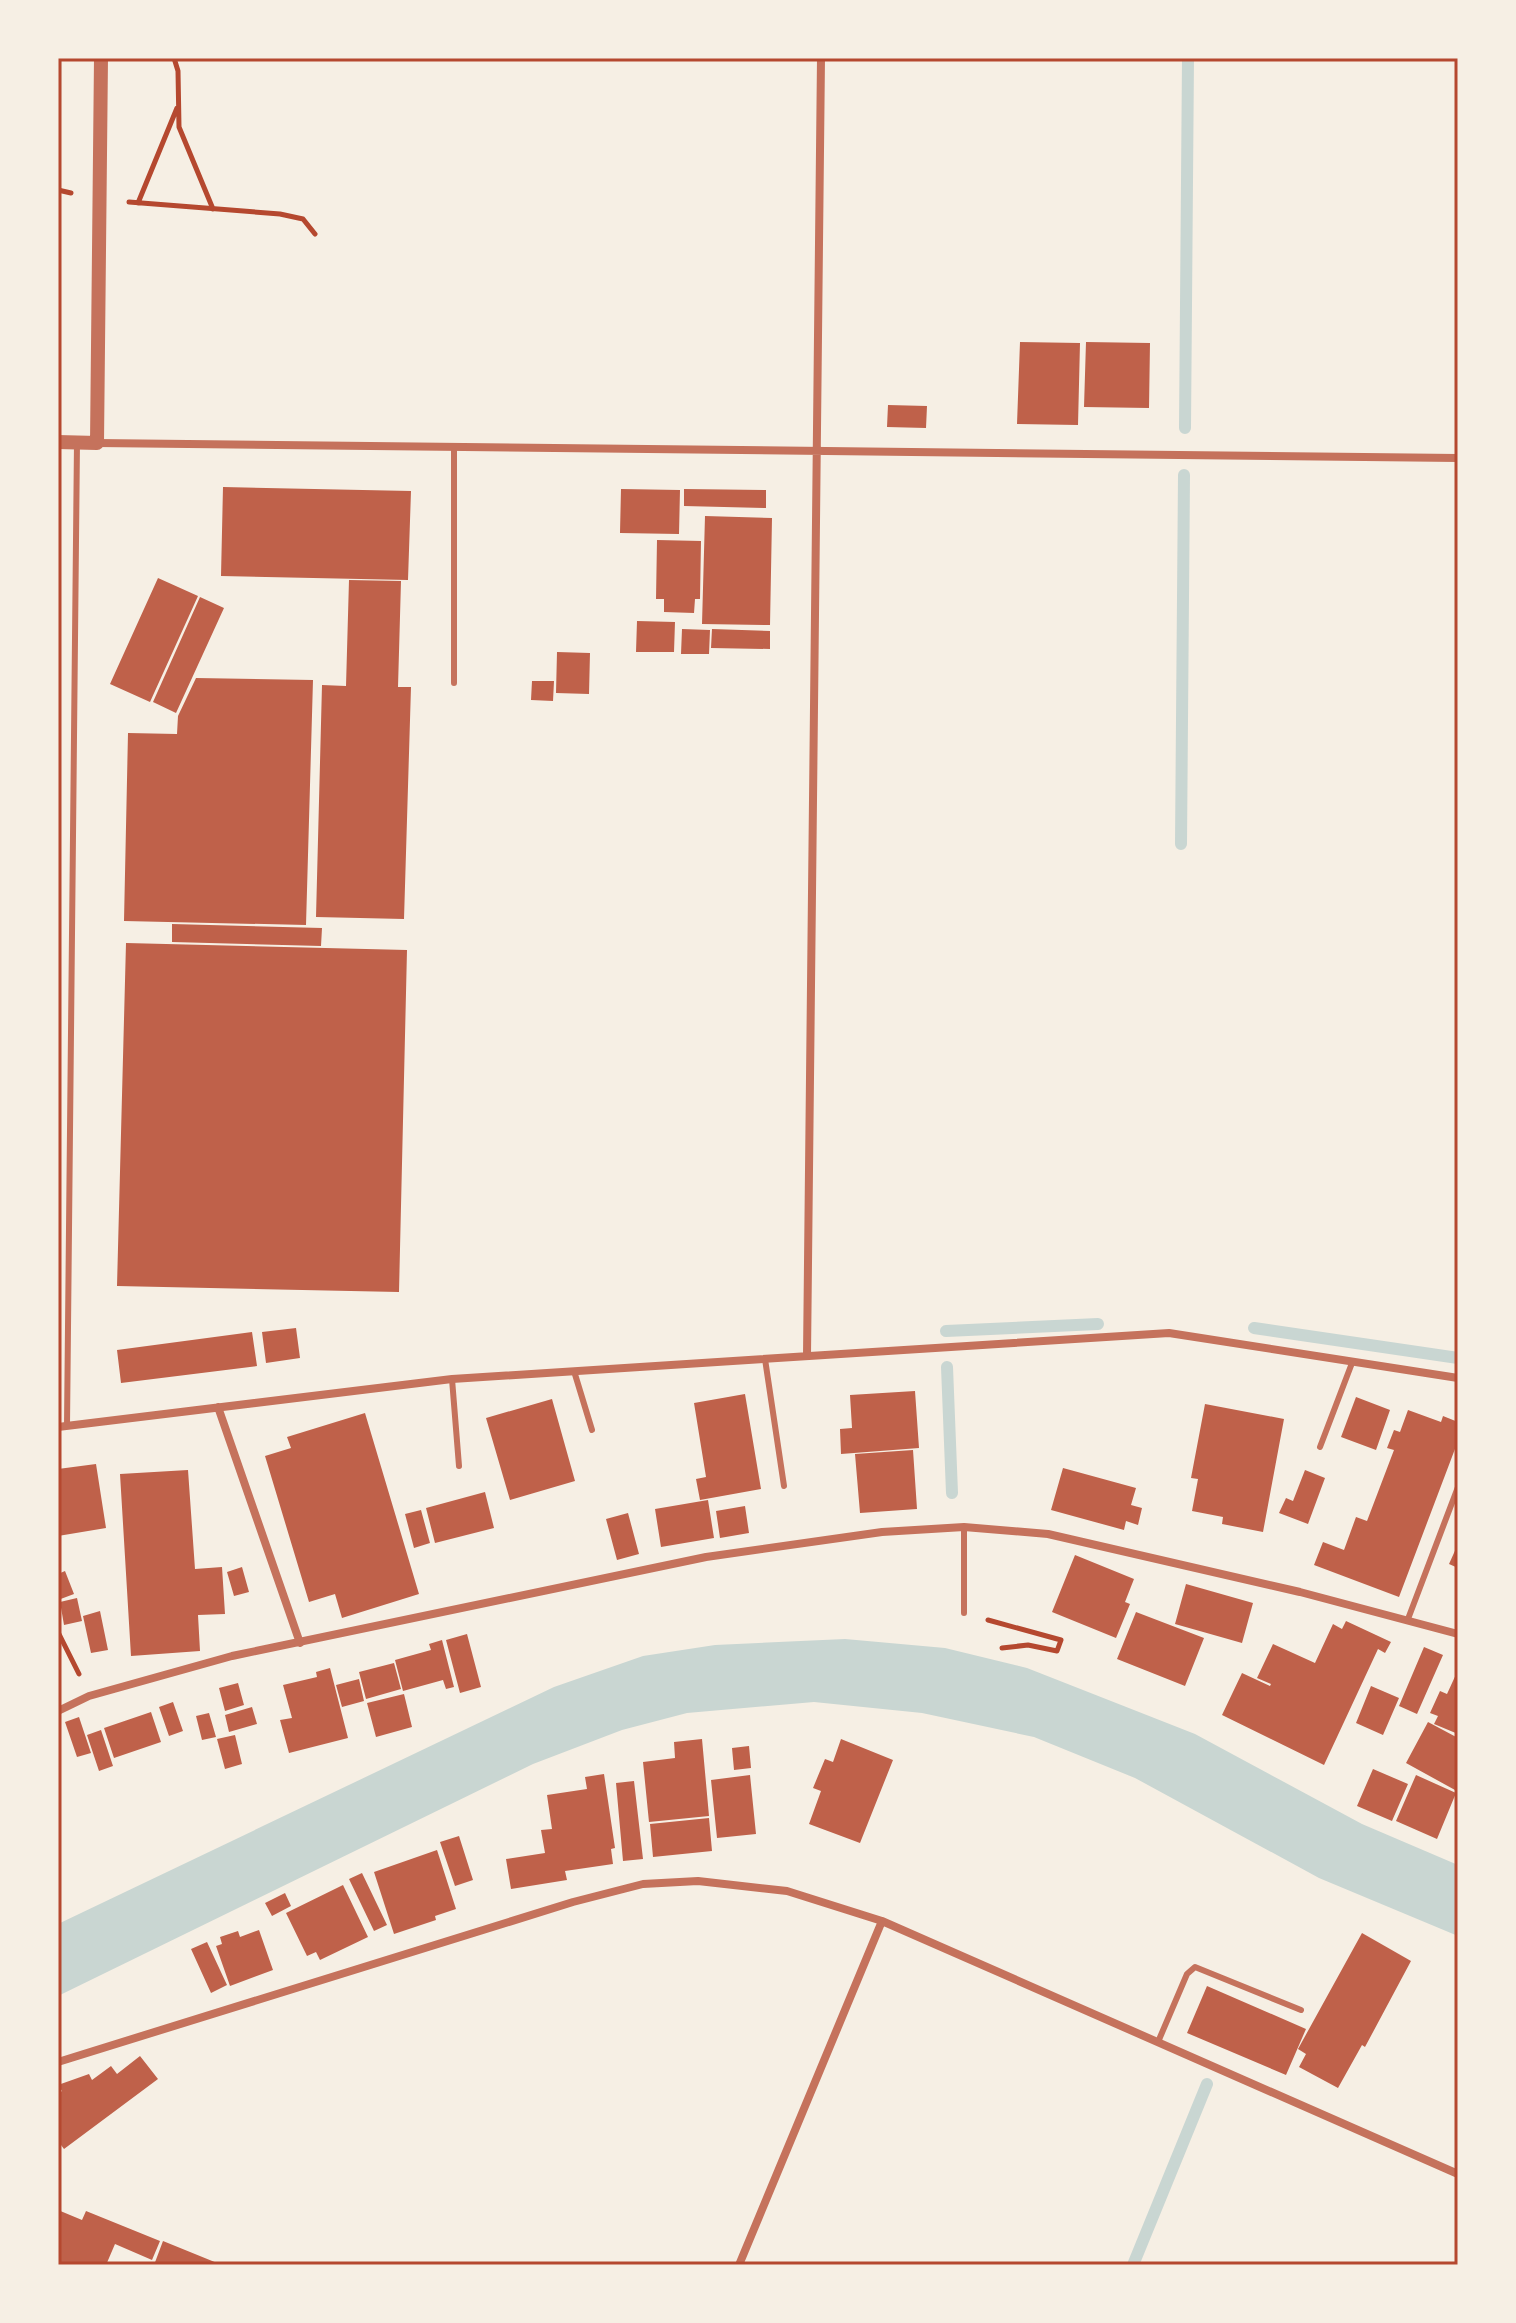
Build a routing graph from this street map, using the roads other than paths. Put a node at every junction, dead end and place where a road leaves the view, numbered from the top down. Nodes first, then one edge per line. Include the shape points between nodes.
1 (101, 58) edge
2 (821, 58) edge
3 (58, 442) edge
4 (77, 442) junction
5 (97, 443) junction
6 (454, 447) junction
7 (816, 452) junction
8 (1458, 458) edge
9 (454, 683) dead end
10 (807, 1356) junction
11 (765, 1359) junction
12 (1352, 1363) junction
13 (574, 1371) junction
14 (1458, 1378) edge
15 (452, 1379) junction
16 (218, 1407) junction
17 (62, 1426) edge
18 (592, 1430) dead end
19 (1320, 1447) dead end
20 (459, 1466) dead end
21 (784, 1486) dead end
22 (1458, 1487) edge
23 (964, 1527) junction
24 (964, 1613) road end
25 (1408, 1619) junction
26 (1458, 1634) edge
27 (300, 1643) junction
28 (58, 1711) edge
29 (882, 1921) junction
30 (1301, 2010) dead end
31 (1158, 2042) junction
32 (58, 2062) edge
33 (1458, 2174) edge
34 (739, 2265) edge

1 - 5 street
2 - 7 street
3 - 4 street
4 - 5 street
4 - 17 lane
5 - 6 street
6 - 7 street
6 - 9 lane
7 - 8 street
7 - 10 street
10 - 11 street
10 - 12 street via 1169,1333
11 - 13 street
11 - 21 lane
12 - 14 street
12 - 19 lane
13 - 15 street
13 - 18 lane
15 - 16 street
15 - 20 lane
16 - 17 street
16 - 27 street
22 - 25 lane
23 - 24 lane
23 - 25 street via 1048,1534
23 - 27 street via 882,1532 706,1557
25 - 26 street
27 - 28 street via 89,1696
29 - 31 street
29 - 32 street via 787,1891 698,1881 643,1884
29 - 34 street
30 - 31 lane via 1195,1967 1187,1974
31 - 33 street

